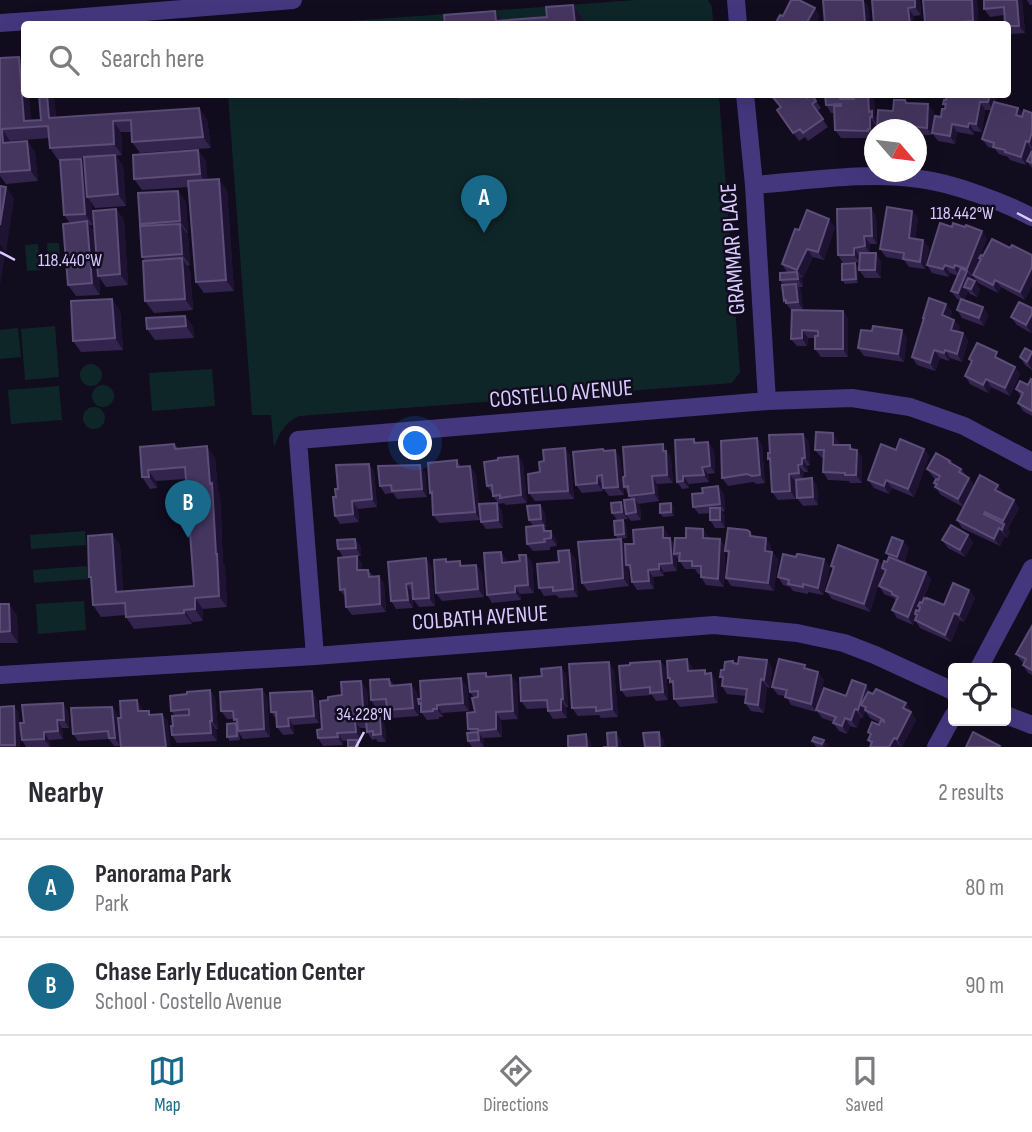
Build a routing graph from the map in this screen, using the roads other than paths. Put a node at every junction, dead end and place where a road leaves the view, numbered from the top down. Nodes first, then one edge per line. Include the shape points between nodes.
1 (293, 0) edge
2 (736, 0) edge
3 (21, 21) edge
4 (25, 21) edge
5 (738, 21) edge
6 (0, 23) edge
7 (745, 98) edge
8 (754, 185) junction
9 (1032, 217) edge
10 (767, 401) junction
11 (1032, 462) edge
12 (1032, 568) edge
13 (315, 656) junction
14 (982, 663) edge
15 (0, 675) edge
16 (948, 689) edge
17 (1011, 717) edge
18 (948, 725) edge
19 (1032, 725) edge
20 (936, 747) edge

1 - 4 street
2 - 5 street
3 - 6 street
7 - 8 street, GRAMMAR PLACE
8 - 9 street via 868,177 921,179
8 - 10 street, GRAMMAR PLACE
10 - 11 street, COSTELLO AVENUE via 852,398 909,407 964,426
10 - 13 street, COSTELLO AVENUE via 298,440
12 - 14 street
13 - 15 street, COLBATH AVENUE
13 - 16 street, COLBATH AVENUE via 714,625 844,643
17 - 19 street
18 - 20 street

